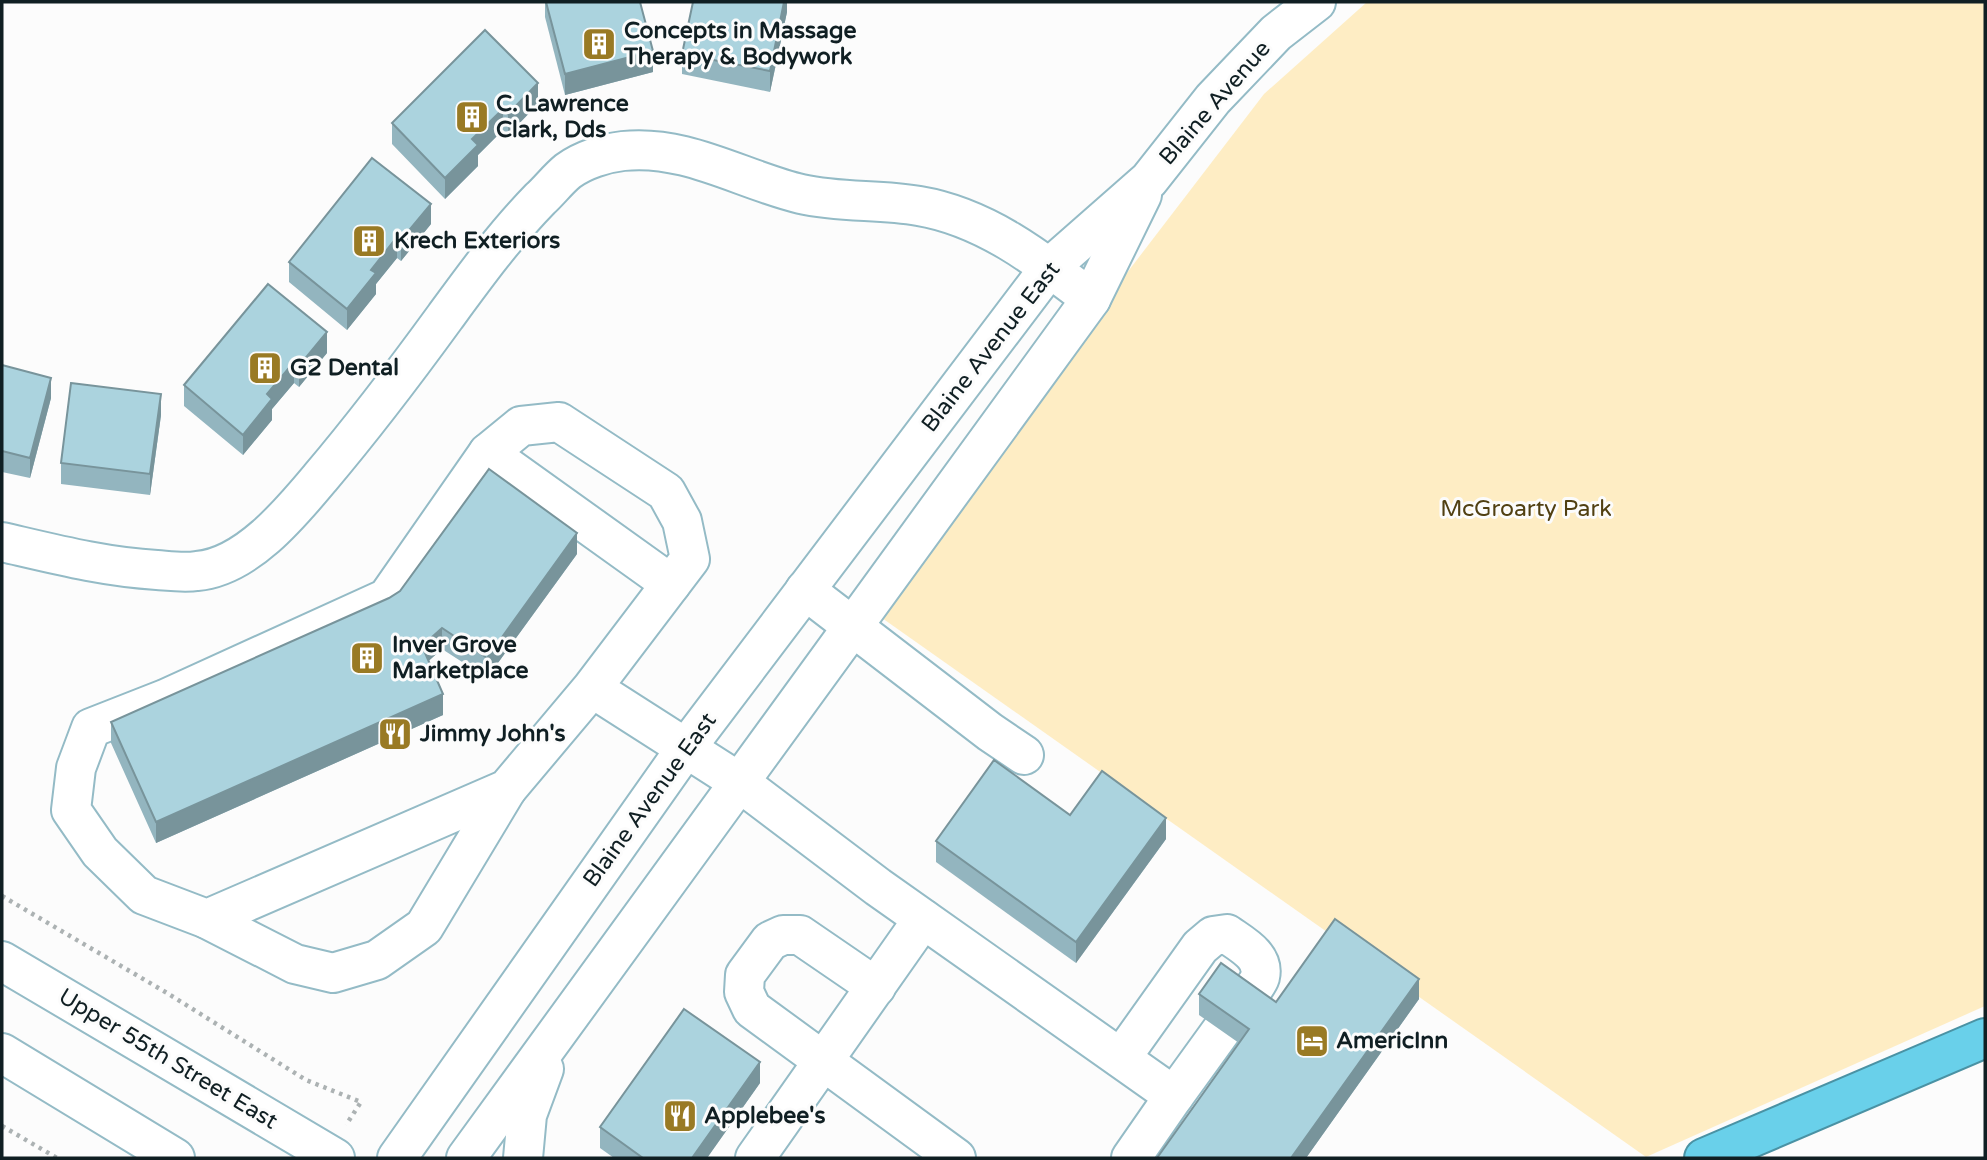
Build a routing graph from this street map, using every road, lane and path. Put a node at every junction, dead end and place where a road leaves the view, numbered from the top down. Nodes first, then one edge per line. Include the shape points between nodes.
1 (1316, 2) edge
2 (1149, 180) junction
3 (1049, 267) junction
4 (1091, 299) junction
5 (488, 453) junction
6 (2, 542) edge
7 (671, 584) junction
8 (805, 590) junction
9 (853, 625) junction
10 (592, 688) junction
11 (686, 748) junction
12 (1024, 755) dead end
13 (739, 782) junction
14 (507, 789) junction
15 (2, 896) edge
16 (207, 919) junction
17 (923, 919) junction
18 (2, 961) edge
19 (876, 987) junction
20 (1244, 1000) edge
21 (559, 1030) junction
22 (1221, 1031) edge
23 (1985, 1038) edge
24 (2, 1053) edge
25 (1121, 1058) junction
26 (823, 1062) junction
27 (54, 1083) junction
28 (1174, 1096) junction
29 (2, 1126) edge
30 (766, 1154) edge
31 (331, 1156) edge
32 (57, 1158) edge
33 (129, 1158) edge
34 (175, 1158) edge
35 (397, 1158) edge
36 (466, 1158) edge
37 (523, 1158) edge
38 (957, 1158) edge
39 (1131, 1158) edge
40 (1704, 1158) edge

1 - 2 street, Blaine Avenue via 1276,33 1213,99
2 - 3 street, Blaine Avenue East
2 - 4 street, Blaine Avenue East
3 - 4 street
3 - 6 street via 961,215 918,205 800,193 659,151 623,151 593,158 568,171 519,221 382,404 294,510 250,549 227,563 176,571 90,563
3 - 8 street, Blaine Avenue East
4 - 9 street, Blaine Avenue East
5 - 7 street
5 - 7 street via 522,426 559,422 666,492 682,520 690,559
5 - 16 street via 387,598 91,728 76,768 71,810 100,852 145,895
7 - 10 street
8 - 9 street
8 - 11 street, Blaine Avenue East
9 - 12 street
9 - 13 street, Blaine Avenue East
10 - 11 street
10 - 14 street
11 - 13 street
11 - 35 street, Blaine Avenue East
13 - 17 street
13 - 21 street, Blaine Avenue East
14 - 16 street
14 - 16 street via 424,927 377,960 333,973 295,964
15 - 31 path via 306,1080 361,1102
17 - 19 street
17 - 25 street
18 - 31 street, Upper 55th Street East
19 - 26 street
19 - 26 street via 800,935 770,941 745,975 744,992 752,1009
20 - 25 street via 1260,977 1259,964 1253,952 1227,934 1213,936 1200,947
21 - 36 street, Blaine Avenue East
21 - 37 street via 527,1115
22 - 28 street
23 - 40 highway
24 - 27 street
25 - 28 street
26 - 30 street
26 - 38 street
27 - 33 street
27 - 34 street
28 - 39 street
29 - 32 path

